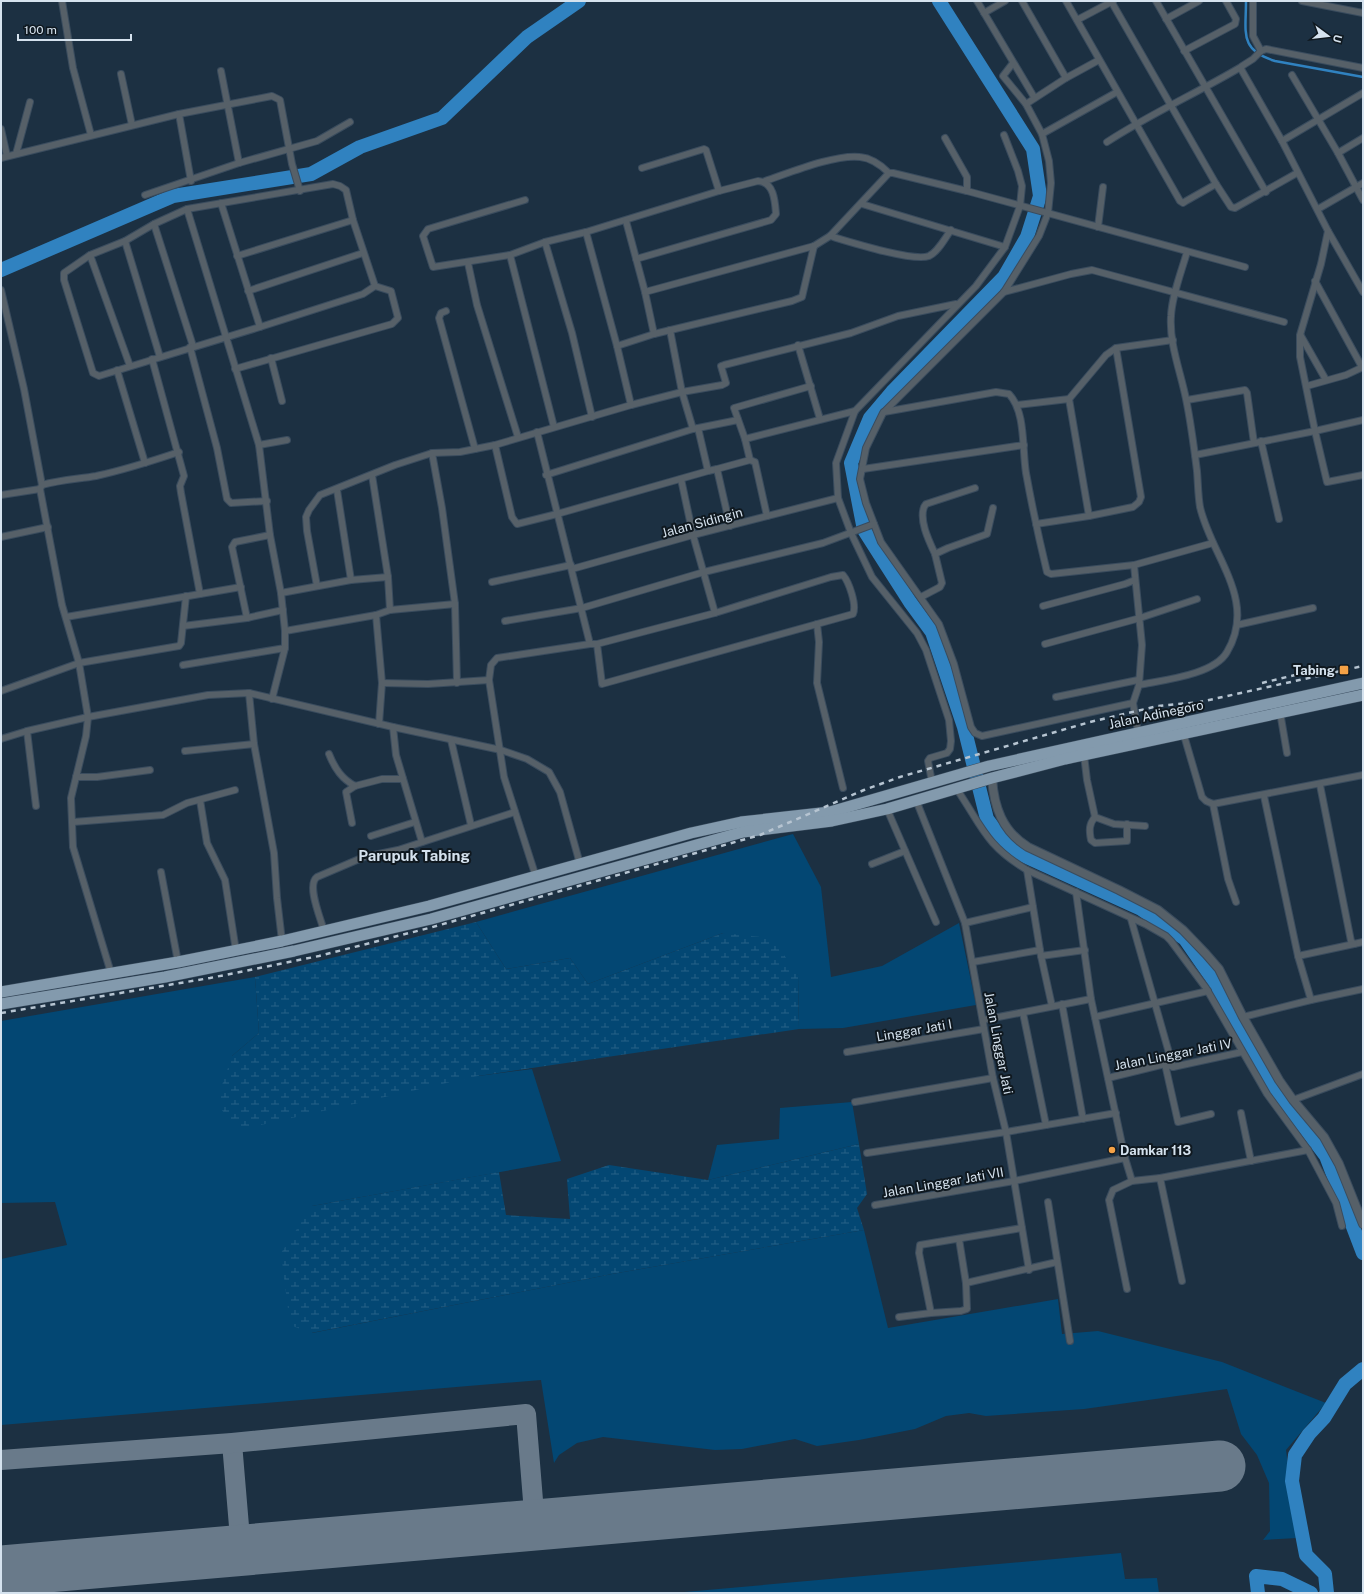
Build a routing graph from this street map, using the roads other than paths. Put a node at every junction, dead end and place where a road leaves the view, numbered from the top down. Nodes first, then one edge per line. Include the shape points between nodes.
1 (62, 1) edge
2 (977, 1) edge
3 (1005, 1) edge
4 (1022, 1) edge
5 (1066, 1) edge
6 (1112, 1) edge
7 (1156, 1) edge
8 (1198, 1) edge
9 (1226, 1) edge
10 (1253, 1) edge
11 (1302, 1) edge
12 (984, 13) junction
13 (1363, 13) edge
14 (1166, 19) junction
15 (1077, 20) junction
16 (1184, 51) junction
17 (1260, 51) junction
18 (1099, 60) junction
19 (1013, 63) junction
20 (1241, 67) junction
21 (1363, 68) edge
22 (221, 71) dead end
23 (121, 74) dead end
24 (1292, 75) dead end
25 (1066, 78) junction
26 (1205, 88) junction
27 (1117, 92) junction
28 (1363, 93) edge
29 (1034, 97) junction
30 (30, 102) dead end
31 (227, 104) junction
32 (1026, 104) junction
33 (1170, 106) junction
34 (179, 114) junction
35 (1318, 119) junction
36 (350, 122) dead end
37 (1136, 124) junction
38 (132, 125) junction
39 (1, 129) edge
40 (1042, 134) junction
41 (91, 135) junction
42 (1004, 135) dead end
43 (945, 138) dead end
44 (1363, 138) edge
45 (1282, 141) junction
46 (1107, 142) dead end
47 (290, 150) junction
48 (1338, 153) junction
49 (16, 154) junction
50 (4, 157) edge
51 (239, 163) junction
52 (642, 168) dead end
53 (889, 173) junction
54 (1297, 173) junction
55 (191, 181) junction
56 (765, 181) junction
57 (1363, 183) edge
58 (1216, 184) junction
59 (1104, 186) dead end
60 (1356, 187) junction
61 (300, 191) junction
62 (719, 191) junction
63 (967, 191) junction
64 (1266, 192) junction
65 (145, 195) dead end
66 (525, 200) dead end
67 (1363, 200) edge
68 (221, 203) junction
69 (862, 204) junction
70 (1022, 207) junction
71 (187, 209) junction
72 (1318, 209) junction
73 (1046, 213) junction
74 (353, 220) junction
75 (626, 221) junction
76 (154, 224) junction
77 (1098, 227) junction
78 (951, 230) junction
79 (1328, 231) junction
80 (586, 232) junction
81 (830, 236) junction
82 (125, 241) junction
83 (545, 242) junction
84 (814, 246) junction
85 (1005, 247) junction
86 (1187, 252) junction
87 (363, 253) junction
88 (510, 255) junction
89 (90, 256) junction
90 (237, 256) junction
91 (636, 259) junction
92 (468, 262) junction
93 (1245, 267) dead end
94 (1315, 282) junction
95 (375, 286) junction
96 (1, 290) edge
97 (248, 291) junction
98 (645, 292) junction
99 (1004, 292) junction
100 (1176, 292) junction
101 (1363, 292) edge
102 (956, 304) junction
103 (446, 311) dead end
104 (1284, 322) dead end
105 (260, 327) junction
106 (670, 330) junction
107 (654, 334) junction
108 (1300, 335) junction
109 (225, 337) junction
110 (1173, 340) junction
111 (798, 345) junction
112 (617, 346) junction
113 (192, 347) junction
114 (1116, 348) junction
115 (160, 357) junction
116 (271, 358) junction
117 (152, 360) junction
118 (130, 366) junction
119 (1363, 367) edge
120 (236, 369) junction
121 (117, 370) junction
122 (1326, 380) junction
123 (811, 386) junction
124 (1307, 386) junction
125 (682, 392) junction
126 (1069, 399) junction
127 (1186, 400) junction
128 (282, 401) dead end
129 (631, 405) junction
130 (1017, 405) junction
131 (855, 411) junction
132 (884, 412) junction
133 (592, 417) junction
134 (820, 419) junction
135 (738, 420) junction
136 (1363, 420) edge
137 (554, 427) junction
138 (695, 429) junction
139 (1315, 431) junction
140 (537, 432) junction
141 (518, 437) junction
142 (745, 439) junction
143 (287, 440) dead end
144 (1261, 441) junction
145 (1254, 442) junction
146 (259, 445) junction
147 (495, 445) junction
148 (1024, 445) junction
149 (475, 449) junction
150 (179, 452) junction
151 (432, 453) junction
152 (1195, 455) junction
153 (750, 460) junction
154 (145, 463) junction
155 (717, 469) junction
156 (863, 470) junction
157 (708, 471) junction
158 (372, 475) junction
159 (546, 475) junction
160 (1363, 475) edge
161 (681, 479) junction
162 (41, 487) junction
163 (975, 488) dead end
164 (337, 490) junction
165 (1, 495) edge
166 (838, 498) junction
167 (267, 501) junction
168 (993, 508) dead end
169 (557, 514) junction
170 (767, 516) junction
171 (1089, 516) junction
172 (1279, 519) dead end
173 (873, 524) junction
174 (1036, 524) junction
175 (730, 526) junction
176 (48, 527) junction
177 (852, 533) junction
178 (270, 535) junction
179 (694, 535) junction
180 (1, 537) edge
181 (1213, 543) junction
182 (935, 554) junction
183 (1134, 566) junction
184 (571, 567) junction
185 (704, 572) junction
186 (388, 577) junction
187 (351, 580) junction
188 (1135, 580) junction
189 (492, 582) dead end
190 (317, 586) junction
191 (241, 587) junction
192 (281, 593) junction
193 (200, 594) junction
194 (186, 596) junction
195 (921, 597) junction
196 (1197, 599) dead end
197 (455, 604) junction
198 (1043, 606) dead end
199 (582, 608) junction
200 (1313, 608) dead end
201 (283, 610) junction
202 (390, 610) junction
203 (714, 613) junction
204 (376, 615) junction
205 (66, 617) junction
206 (247, 618) junction
207 (1140, 618) junction
208 (505, 621) dead end
209 (817, 624) junction
210 (1237, 625) junction
211 (183, 626) junction
212 (285, 630) junction
213 (593, 644) junction
214 (1045, 644) dead end
215 (285, 648) junction
216 (79, 664) junction
217 (183, 665) dead end
218 (489, 680) junction
219 (457, 682) junction
220 (1139, 682) junction
221 (382, 683) junction
222 (1363, 683) edge
223 (1, 690) edge
224 (250, 693) junction
225 (1056, 696) dead end
226 (1363, 696) edge
227 (272, 699) junction
228 (1133, 703) junction
229 (1280, 712) junction
230 (88, 717) junction
231 (379, 724) junction
232 (393, 727) junction
233 (1182, 728) junction
234 (27, 731) junction
235 (1138, 732) junction
236 (1, 739) edge
237 (451, 740) junction
238 (254, 744) junction
239 (501, 750) junction
240 (1083, 750) junction
241 (185, 751) dead end
242 (1287, 753) dead end
243 (329, 754) dead end
244 (1064, 754) junction
245 (150, 770) dead end
246 (1363, 776) edge
247 (76, 777) junction
248 (992, 778) junction
249 (403, 779) junction
250 (932, 782) junction
251 (1320, 785) junction
252 (355, 786) junction
253 (843, 788) dead end
254 (958, 788) junction
255 (235, 790) dead end
256 (1264, 796) junction
257 (200, 800) junction
258 (916, 800) junction
259 (1213, 804) junction
260 (36, 806) dead end
261 (887, 809) junction
262 (515, 812) junction
263 (1095, 817) junction
264 (73, 822) junction
265 (416, 822) junction
266 (352, 823) dead end
267 (1127, 824) junction
268 (471, 825) junction
269 (1144, 826) dead end
270 (742, 827) junction
271 (370, 836) dead end
272 (422, 842) junction
273 (905, 851) junction
274 (580, 864) junction
275 (872, 864) dead end
276 (1027, 870) junction
277 (161, 872) dead end
278 (536, 877) junction
279 (1076, 892) junction
280 (1236, 902) dead end
281 (429, 906) junction
282 (1033, 907) junction
283 (431, 918) junction
284 (1131, 918) junction
285 (936, 922) dead end
286 (965, 923) junction
287 (324, 931) junction
288 (282, 941) junction
289 (1363, 942) edge
290 (1354, 944) junction
291 (1085, 950) junction
292 (236, 951) junction
293 (1041, 953) junction
294 (1298, 956) junction
295 (178, 962) junction
296 (973, 962) junction
297 (162, 964) junction
298 (111, 973) junction
299 (165, 977) junction
300 (1363, 989) edge
301 (1208, 991) junction
302 (1, 992) edge
303 (1091, 999) junction
304 (1311, 1000) junction
305 (1, 1004) edge
306 (1062, 1004) junction
307 (1155, 1004) junction
308 (1052, 1006) junction
309 (1023, 1013) junction
310 (1243, 1016) junction
311 (1095, 1017) junction
312 (983, 1020) junction
313 (984, 1029) junction
314 (847, 1052) dead end
315 (1242, 1052) junction
316 (1165, 1064) junction
317 (1173, 1067) junction
318 (1363, 1074) edge
319 (993, 1078) junction
320 (1108, 1078) junction
321 (1293, 1100) junction
322 (855, 1102) dead end
323 (1116, 1113) junction
324 (1241, 1113) dead end
325 (1211, 1114) dead end
326 (1083, 1119) junction
327 (1046, 1125) junction
328 (1006, 1132) junction
329 (1308, 1150) junction
330 (867, 1153) dead end
331 (1125, 1158) junction
332 (1251, 1161) junction
333 (1160, 1178) junction
334 (1014, 1181) junction
335 (1132, 1181) junction
336 (1048, 1202) dead end
337 (875, 1204) dead end
338 (1363, 1224) edge
339 (1342, 1226) dead end
340 (1022, 1228) junction
341 (959, 1239) junction
342 (1056, 1262) junction
343 (1029, 1270) junction
344 (1182, 1281) dead end
345 (966, 1283) junction
346 (1126, 1289) dead end
347 (931, 1313) junction
348 (899, 1317) dead end
349 (1070, 1341) dead end

1 - 41 street via 73,68
2 - 12 street
3 - 12 street
4 - 25 street
5 - 15 street
6 - 15 street
6 - 33 street
7 - 14 street
8 - 14 street
9 - 16 street via 1236,19 1235,24
10 - 17 street via 1253,36
11 - 13 street
12 - 19 street
14 - 16 street
15 - 18 street
16 - 26 street
17 - 20 street
17 - 21 street via 1266,49
18 - 25 street
18 - 27 street
19 - 29 street
19 - 32 street via 1003,76
20 - 26 street
20 - 45 street
22 - 31 street
23 - 38 street
24 - 35 street
25 - 29 street
26 - 33 street
26 - 64 street
27 - 37 street
27 - 40 street
28 - 35 street
29 - 32 street
30 - 49 street
31 - 34 street
31 - 47 street via 277,97 280,100
31 - 51 street
32 - 40 street
33 - 37 street
33 - 58 street
34 - 38 street
34 - 55 street
35 - 45 street
35 - 48 street
36 - 47 street via 317,141
37 - 46 street
37 - 58 street via 1183,203
38 - 41 street
39 - 50 street
40 - 73 street via 1049,161 1051,183
41 - 49 street
42 - 70 street via 1022,186
43 - 63 street via 967,177
44 - 48 street
45 - 54 street
47 - 51 street
47 - 61 street
48 - 60 street
49 - 50 street
51 - 55 street
52 - 62 street via 704,149
53 - 56 street via 871,160 860,157 843,158
53 - 63 street
53 - 69 street
54 - 64 street
54 - 72 street
55 - 65 street
56 - 62 street
56 - 91 street via 769,185 775,204 776,214 771,220
57 - 60 street
58 - 64 street via 1231,207 1235,208
59 - 77 street
60 - 67 street
60 - 72 street
61 - 68 street
61 - 74 street via 333,184 340,186 346,190
62 - 75 street
63 - 70 street
66 - 92 street via 432,227 424,232 433,267
68 - 71 street
68 - 90 street
69 - 78 street
69 - 81 street
70 - 73 street
70 - 85 street
71 - 76 street
71 - 109 street
72 - 79 street
73 - 77 street
73 - 99 street via 1036,242
74 - 87 street
74 - 90 street
75 - 80 street
75 - 91 street
76 - 82 street
76 - 113 street
77 - 86 street
78 - 81 street via 932,255 921,257 876,249
78 - 85 street
79 - 94 street
79 - 101 street
80 - 83 street
80 - 112 street
81 - 84 street
82 - 89 street
82 - 115 street
83 - 88 street
83 - 133 street via 572,333
84 - 98 street
84 - 106 street via 802,297
85 - 102 street via 976,286
86 - 93 street
86 - 100 street
87 - 95 street
87 - 97 street
88 - 92 street
88 - 137 street
89 - 118 street
89 - 121 street via 66,271 63,276 93,373 99,376
90 - 97 street
91 - 98 street
92 - 141 street via 477,305
94 - 108 street
94 - 119 street
95 - 105 street via 363,294
95 - 116 street via 392,291 398,313 396,322
96 - 162 street
97 - 105 street
98 - 107 street
99 - 100 street via 1092,270
99 - 132 street
100 - 104 street
100 - 110 street via 1170,317
102 - 111 street via 898,316 851,332
102 - 131 street
103 - 149 street via 441,313 439,318
105 - 109 street
106 - 107 street
106 - 125 street
107 - 112 street
108 - 122 street
108 - 124 street via 1300,357
109 - 113 street
109 - 120 street
110 - 114 street
110 - 127 street
111 - 123 street
111 - 125 street via 721,366 726,383
112 - 129 street
113 - 115 street
113 - 167 street via 227,499 231,503
114 - 126 street via 1106,354
114 - 171 street via 1141,497 1133,507
115 - 117 street
116 - 120 street
116 - 128 street
117 - 118 street
117 - 150 street
118 - 121 street
119 - 122 street
120 - 146 street
121 - 154 street
122 - 124 street
123 - 134 street
123 - 135 street via 734,408
124 - 139 street
125 - 129 street
125 - 138 street
126 - 130 street
126 - 171 street
127 - 145 street via 1245,390
127 - 152 street
129 - 133 street
130 - 132 street via 1009,394 996,392
130 - 148 street
131 - 134 street
131 - 166 street via 836,463
132 - 156 street via 866,448
133 - 137 street
134 - 142 street
135 - 138 street
135 - 142 street
136 - 139 street
137 - 140 street
138 - 157 street
138 - 159 street
139 - 144 street
139 - 160 street via 1327,482
140 - 141 street
140 - 159 street
141 - 147 street
142 - 153 street
143 - 146 street
144 - 145 street
144 - 172 street
145 - 152 street
146 - 167 street
147 - 149 street
147 - 169 street via 514,522 521,524
148 - 156 street
148 - 174 street
149 - 151 street
150 - 154 street
150 - 193 street via 184,476 180,486
151 - 158 street
151 - 197 street
152 - 181 street via 1200,505
153 - 155 street
153 - 170 street via 757,465
154 - 162 street via 96,476 56,481
155 - 157 street
155 - 175 street
156 - 173 street via 860,479 862,491
157 - 161 street
158 - 164 street
158 - 186 street
159 - 169 street
161 - 169 street
161 - 179 street
162 - 165 street
162 - 176 street
163 - 182 street via 926,504 924,507 923,518
164 - 187 street
164 - 190 street via 320,495 306,517
166 - 170 street, Jalan Sidingin
166 - 177 street
167 - 178 street
168 - 182 street via 987,534
169 - 184 street
170 - 175 street, Jalan Sidingin
171 - 174 street
173 - 177 street
173 - 195 street via 881,542
174 - 183 street via 1047,572 1051,574
175 - 179 street, Jalan Sidingin
176 - 180 street
176 - 205 street
177 - 185 street via 823,543
177 - 250 street via 872,577 917,633 926,650 949,720 950,749 947,753 928,761
178 - 191 street via 233,544
178 - 192 street
179 - 184 street, Jalan Sidingin
179 - 185 street
181 - 183 street
181 - 210 street via 1234,591
182 - 195 street via 942,583 940,588
183 - 188 street
184 - 189 street, Jalan Sidingin
184 - 199 street
185 - 199 street
185 - 203 street
186 - 187 street
186 - 202 street
187 - 190 street
188 - 198 street
188 - 207 street
190 - 192 street
191 - 193 street
191 - 206 street
192 - 201 street
193 - 194 street
194 - 205 street
194 - 211 street
195 - 228 street via 939,624 975,733 982,736
196 - 207 street
197 - 202 street
197 - 219 street
199 - 208 street
199 - 213 street
200 - 210 street
201 - 206 street
201 - 212 street
202 - 204 street
203 - 209 street via 843,575 848,581 855,612
203 - 213 street
204 - 212 street
204 - 221 street
205 - 216 street
206 - 211 street
207 - 214 street
207 - 220 street via 1142,652
209 - 213 street via 602,684
209 - 253 street via 817,683
210 - 220 street via 1222,659 1199,672
211 - 216 street via 181,643 176,648
212 - 215 street
213 - 218 street via 497,658 491,665
215 - 217 street
215 - 227 street
216 - 223 street
216 - 230 street
218 - 219 street
218 - 239 street
219 - 221 street
220 - 225 street
220 - 228 street
221 - 231 street
222 - 233 highway, Jalan Adinegoro
224 - 227 street
224 - 230 street via 208,694
224 - 238 street
226 - 229 highway, Jalan Adinegoro
227 - 231 street
228 - 235 street
229 - 233 highway, Jalan Adinegoro
229 - 242 street
230 - 234 street
230 - 247 street
231 - 232 street
232 - 237 street
232 - 249 street via 396,755
233 - 235 highway, Jalan Adinegoro
233 - 240 highway, Jalan Adinegoro
233 - 259 street via 1202,797
234 - 236 street
234 - 260 street
235 - 240 highway, Jalan Adinegoro
237 - 239 street
237 - 268 street
238 - 241 street
238 - 288 street via 274,853
239 - 262 street via 504,777
239 - 274 street via 549,772 560,792
240 - 244 highway, Jalan Adinegoro
240 - 263 street
243 - 252 street via 333,765 345,780
244 - 248 highway, Jalan Adinegoro
244 - 250 highway, Jalan Adinegoro via 989,766
245 - 247 street
246 - 251 street
247 - 264 street via 71,798
248 - 254 highway, Jalan Adinegoro
248 - 310 street via 998,813 1016,839 1170,918 1219,969
249 - 252 street via 382,779
249 - 265 street
250 - 270 highway, Jalan Adinegoro via 830,812
251 - 256 street
251 - 290 street via 1351,941
252 - 266 street via 346,792
254 - 258 highway, Jalan Adinegoro
254 - 276 street via 980,828 991,842 1004,855
255 - 257 street
256 - 259 street
256 - 294 street
257 - 264 street via 187,803 163,815
257 - 292 street via 208,843 225,880
258 - 261 highway, Jalan Adinegoro
258 - 286 street, Jalan Linggar Jati
259 - 280 street via 1228,879
261 - 270 highway, Jalan Adinegoro via 832,821
261 - 273 street
262 - 268 street
262 - 278 street
263 - 267 street via 1114,824
263 - 267 street via 1089,828 1091,840 1095,843 1126,841
264 - 298 street via 73,847 79,872
265 - 271 street
265 - 272 street
267 - 269 street
268 - 272 street
270 - 274 highway via 691,833
270 - 283 highway
272 - 287 street via 359,859 315,878 312,890
273 - 275 street
273 - 285 street
274 - 278 highway
276 - 279 street
276 - 282 street
277 - 295 street
278 - 281 highway
279 - 284 street
279 - 291 street
281 - 283 highway
281 - 287 highway
282 - 286 street
282 - 293 street
283 - 299 highway via 294,951
284 - 301 street via 1166,936
284 - 307 street
286 - 296 street, Jalan Linggar Jati
287 - 288 highway
288 - 292 highway
289 - 290 street
290 - 294 street
291 - 293 street
291 - 303 street
292 - 295 highway
293 - 296 street
293 - 308 street
294 - 304 street
295 - 297 highway
296 - 312 street, Jalan Linggar Jati
297 - 298 highway
297 - 299 highway
298 - 302 highway
299 - 305 highway
300 - 304 street
301 - 307 street
301 - 315 street
303 - 306 street
303 - 311 street
304 - 310 street
306 - 308 street
306 - 326 street
307 - 311 street
307 - 317 street
308 - 309 street
309 - 312 street
309 - 327 street
310 - 321 street
311 - 320 street
312 - 313 street, Jalan Linggar Jati
313 - 314 street, Linggar Jati I
313 - 319 street, Jalan Linggar Jati
315 - 317 street, Jalan Linggar Jati IV
315 - 329 street via 1267,1094
316 - 317 street, Jalan Linggar Jati IV
316 - 320 street, Jalan Linggar Jati IV
316 - 325 street via 1178,1122
318 - 321 street
319 - 322 street
319 - 328 street, Jalan Linggar Jati
320 - 323 street
321 - 338 street via 1324,1137 1339,1164
323 - 326 street
323 - 331 street
324 - 332 street
326 - 327 street
327 - 328 street
328 - 330 street
328 - 334 street, Jalan Linggar Jati
329 - 332 street
329 - 339 street via 1331,1192
331 - 334 street, Jalan Linggar Jati VII
331 - 335 street
332 - 333 street
333 - 335 street
333 - 344 street
334 - 337 street, Jalan Linggar Jati VII
334 - 340 street, Jalan Linggar Jati
335 - 346 street via 1113,1190 1109,1200
336 - 342 street
340 - 341 street
340 - 343 street, Jalan Linggar Jati
341 - 345 street
341 - 347 street via 922,1244 919,1247
342 - 343 street
342 - 349 street
343 - 345 street
345 - 347 street via 966,1310
347 - 348 street

